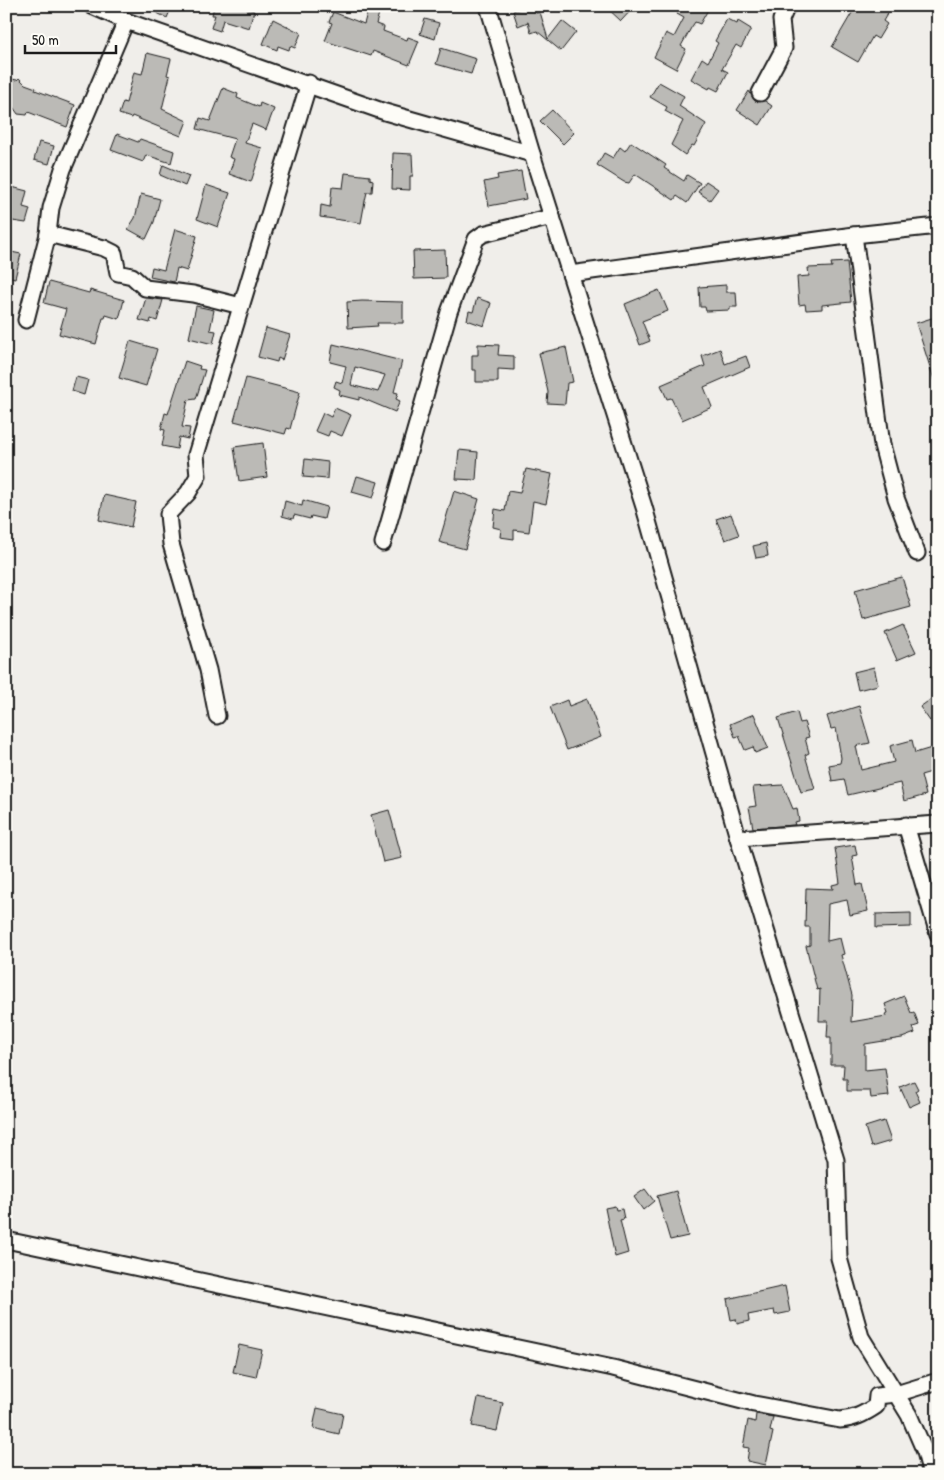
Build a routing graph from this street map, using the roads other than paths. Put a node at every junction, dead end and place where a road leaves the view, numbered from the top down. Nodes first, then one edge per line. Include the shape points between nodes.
1 (92, 6) edge
2 (488, 6) edge
3 (787, 6) edge
4 (126, 21) junction
5 (309, 83) junction
6 (760, 93) dead end
7 (532, 154) junction
8 (552, 217) junction
9 (938, 226) edge
10 (48, 234) junction
11 (854, 235) junction
12 (570, 274) junction
13 (241, 306) junction
14 (26, 320) dead end
15 (383, 543) dead end
16 (917, 553) dead end
17 (217, 716) dead end
18 (938, 824) edge
19 (906, 826) junction
20 (738, 838) junction
21 (938, 934) edge
22 (6, 1240) edge
23 (938, 1380) edge
24 (896, 1394) junction
25 (931, 1474) edge

1 - 4 street
2 - 7 street
3 - 6 street via 781,20 784,48
4 - 5 street
4 - 10 street via 63,169 51,208
5 - 7 street via 385,112
5 - 13 street
7 - 8 street
8 - 12 street
8 - 15 street via 483,234 476,239 449,312
9 - 11 street
10 - 13 street via 114,253 118,273 132,276 145,288 193,294
10 - 14 street
11 - 12 street
11 - 16 street via 882,445 896,498
12 - 20 street via 644,507
13 - 17 street via 196,455 198,476 188,493 168,514 171,544 208,670
18 - 19 street
19 - 20 street
19 - 21 street
20 - 24 street via 836,1160 839,1258 861,1338
22 - 24 street via 613,1368 754,1404 840,1420 853,1419 868,1412 876,1406 876,1396
23 - 24 street
24 - 25 street via 925,1452

